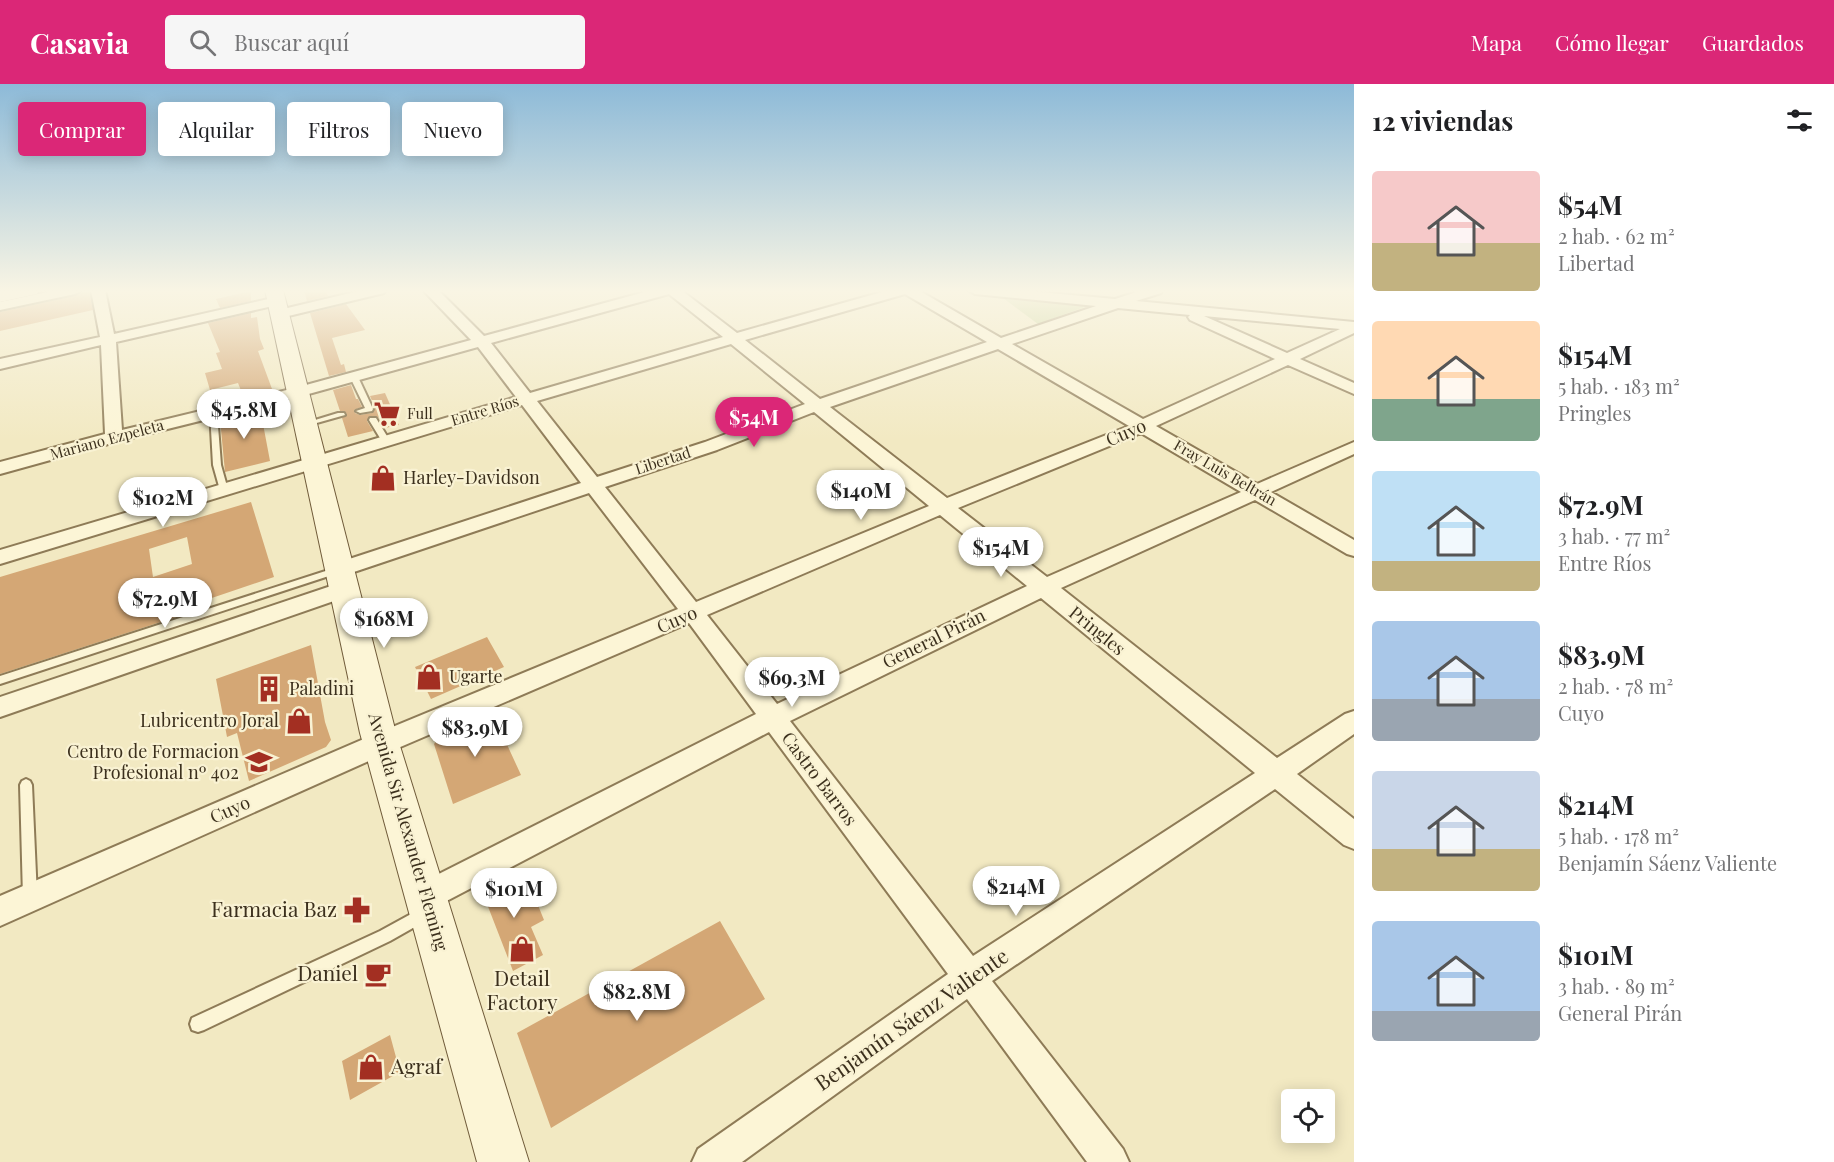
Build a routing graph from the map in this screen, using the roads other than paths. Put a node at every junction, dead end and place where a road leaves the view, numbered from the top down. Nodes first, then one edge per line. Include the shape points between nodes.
1 (107, 340) edge
2 (108, 340) edge
3 (287, 340) edge
4 (734, 340) edge
5 (735, 340) edge
6 (994, 340) edge
7 (1010, 340) edge
8 (1247, 340) edge
9 (1327, 340) edge
10 (481, 341) joint
11 (1000, 344) junction
12 (1288, 359) junction
13 (0, 364) edge
14 (354, 377) junction
15 (1354, 389) edge
16 (299, 392) junction
17 (526, 399) junction
18 (818, 405) junction
19 (213, 413) junction
20 (341, 415) dead end
21 (306, 424) junction
22 (1143, 426) junction
23 (114, 437) junction
24 (386, 441) junction
25 (1354, 447) edge
26 (315, 462) junction
27 (0, 468) edge
28 (591, 484) junction
29 (224, 490) junction
30 (1258, 493) junction
31 (943, 507) junction
32 (1354, 549) edge
33 (0, 558) edge
34 (341, 580) junction
35 (1043, 587) junction
36 (693, 613) junction
37 (0, 680) edge
38 (0, 707) edge
39 (771, 717) junction
40 (1354, 721) edge
41 (382, 743) junction
42 (1277, 774) junction
43 (26, 785) dead end
44 (1354, 836) edge
45 (30, 898) junction
46 (428, 903) junction
47 (0, 911) edge
48 (969, 978) junction
49 (198, 1024) dead end
50 (503, 1162) edge
51 (711, 1162) edge
52 (1110, 1162) edge

1 - 13 street
2 - 23 street
3 - 16 main road, Avenida Sir Alexander Fleming
4 - 17 street, Entre Ríos
5 - 18 street, Pringles
6 - 11 street, Fray Luis Beltrán
7 - 11 street, Libertad
8 - 12 street
9 - 12 street, Cuyo
10 - 14 street, Mariano Ezpeleta
10 - 17 street, Castro Barros
11 - 18 street, Libertad
11 - 22 street, Fray Luis Beltrán
12 - 15 street
12 - 22 street, Cuyo
14 - 16 street, Mariano Ezpeleta
14 - 24 lane via 368,413
16 - 19 street, Mariano Ezpeleta
16 - 21 main road, Avenida Sir Alexander Fleming
17 - 24 street, Entre Ríos
17 - 28 street, Castro Barros
18 - 28 street, Libertad via 711,446
18 - 31 street, Pringles
19 - 23 street, Mariano Ezpeleta
19 - 29 lane
20 - 21 lane
21 - 26 main road, Avenida Sir Alexander Fleming
22 - 30 street, Fray Luis Beltrán
22 - 31 street, Cuyo
23 - 27 street, Mariano Ezpeleta
24 - 26 street, Entre Ríos
25 - 30 street, General Pirán
26 - 29 street, Entre Ríos
26 - 34 main road, Avenida Sir Alexander Fleming
28 - 34 street, Libertad
28 - 36 street, Castro Barros
29 - 33 street, Entre Ríos
30 - 32 street, Fray Luis Beltrán
30 - 35 street, General Pirán
31 - 35 street, Pringles
31 - 36 street, Cuyo
34 - 37 lane
34 - 38 street, Libertad
34 - 41 main road, Avenida Sir Alexander Fleming
35 - 39 street, General Pirán
35 - 42 street, Pringles
36 - 39 street, Castro Barros
36 - 41 street, Cuyo
39 - 46 street, General Pirán
39 - 48 street, Castro Barros
40 - 42 street, Benjamín Sáenz Valiente
41 - 45 street, Cuyo
41 - 46 main road, Avenida Sir Alexander Fleming
42 - 44 street, Pringles
42 - 48 street, Benjamín Sáenz Valiente
43 - 45 lane
45 - 47 street, Cuyo
46 - 49 lane via 385,936
46 - 50 main road, Avenida Sir Alexander Fleming
48 - 51 street, Benjamín Sáenz Valiente
48 - 52 street, Castro Barros

